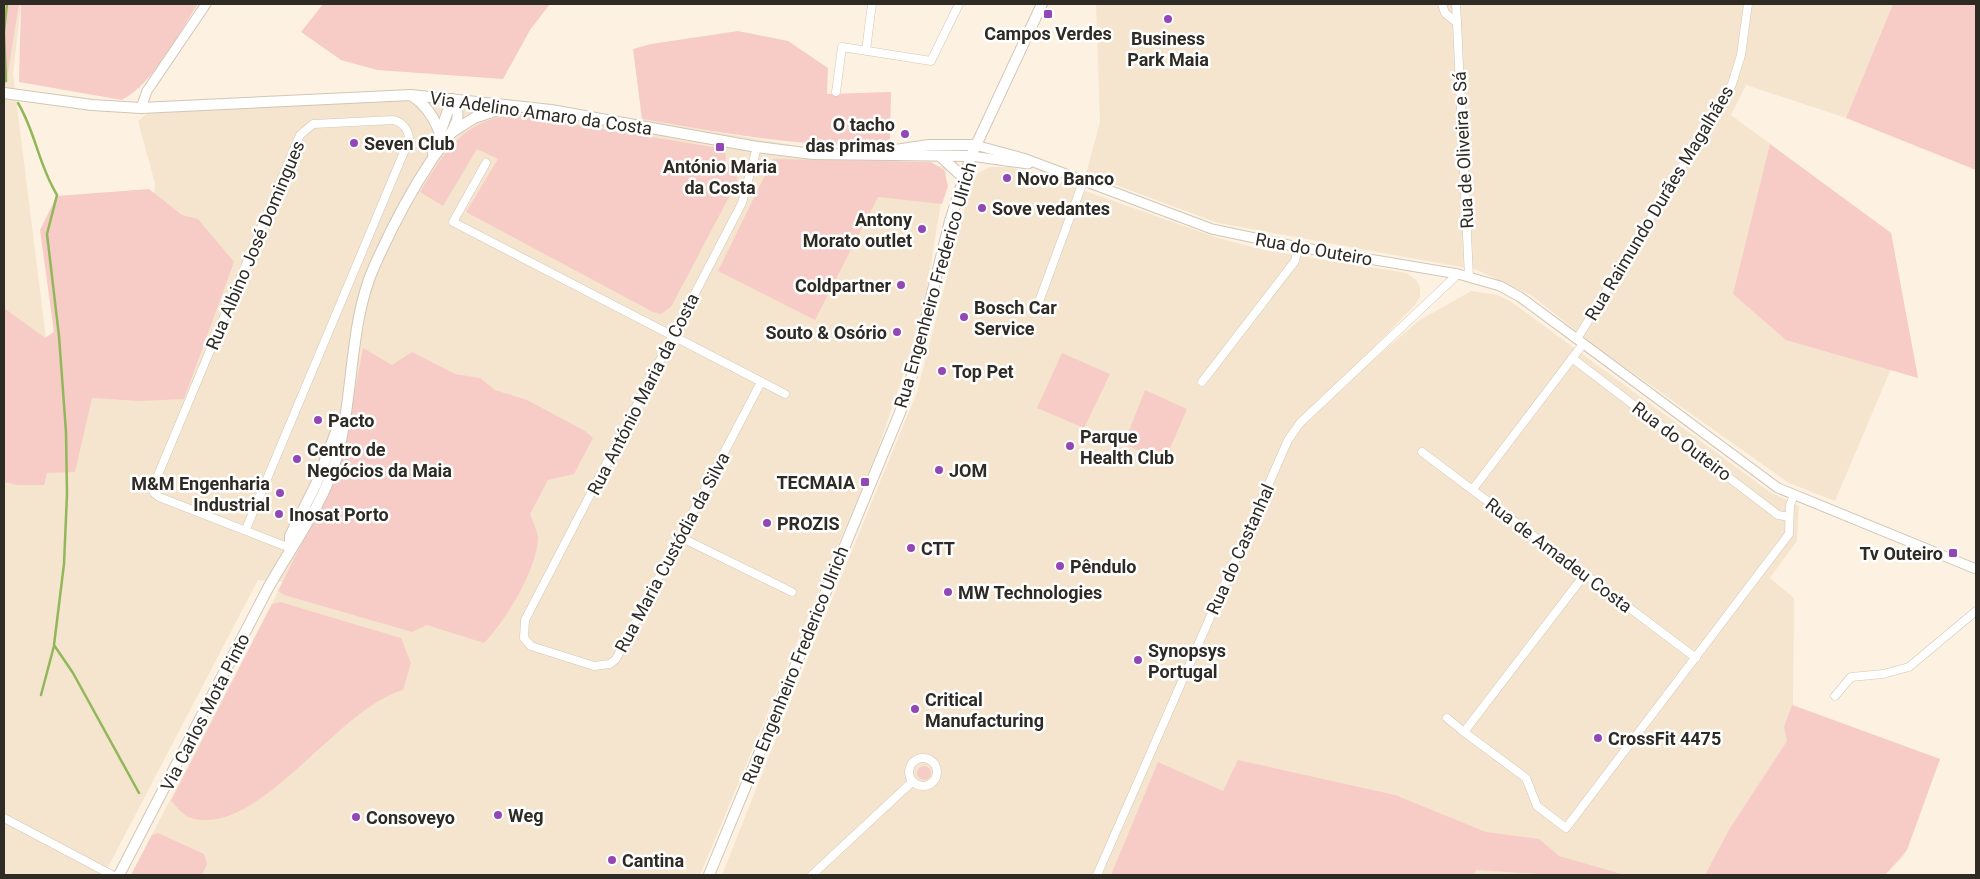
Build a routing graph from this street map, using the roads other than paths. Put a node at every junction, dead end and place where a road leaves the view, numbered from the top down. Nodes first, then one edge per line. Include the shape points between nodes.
1 (206, 4) edge
2 (872, 4) edge
3 (959, 4) edge
4 (1042, 4) edge
5 (1442, 4) edge
6 (1456, 4) edge
7 (1745, 5) edge
8 (1457, 23) junction
9 (866, 50) junction
10 (836, 92) dead end
11 (4, 93) edge
12 (411, 95) junction
13 (452, 99) junction
14 (517, 105) junction
15 (141, 108) junction
16 (439, 130) junction
17 (451, 132) junction
18 (975, 146) junction
19 (757, 147) junction
20 (868, 155) junction
21 (942, 156) junction
22 (971, 156) junction
23 (430, 161) junction
24 (486, 163) dead end
25 (1036, 164) junction
26 (964, 178) junction
27 (1083, 182) junction
28 (1298, 247) junction
29 (1458, 274) junction
30 (1469, 277) junction
31 (1037, 307) dead end
32 (674, 336) junction
33 (1580, 341) junction
34 (1572, 358) junction
35 (761, 382) junction
36 (1202, 382) dead end
37 (785, 394) dead end
38 (1422, 452) dead end
39 (1473, 489) junction
40 (1794, 495) junction
41 (1789, 517) junction
42 (246, 529) junction
43 (680, 537) junction
44 (290, 548) junction
45 (1976, 568) edge
46 (1584, 574) junction
47 (792, 592) dead end
48 (1976, 611) edge
49 (524, 638) joint
50 (1696, 658) junction
51 (1835, 696) dead end
52 (1447, 718) dead end
53 (1464, 732) junction
54 (912, 782) dead end
55 (4, 818) edge
56 (112, 875) edge
57 (119, 875) edge
58 (709, 875) edge
59 (812, 875) edge
60 (1096, 875) edge

1 - 15 street via 147,91
2 - 9 street
3 - 9 street via 931,61
4 - 18 main road, Rua Engenheiro Frederico Ulrich
5 - 8 street via 1445,14
6 - 8 street, Rua de Oliveira e Sá
7 - 33 street, Rua Raimundo Durães Magalhães via 1736,72 1726,96
8 - 30 street, Rua de Oliveira e Sá
9 - 10 street via 842,47
11 - 15 main road, Via Adelino Amaro da Costa
12 - 13 main road, Via Adelino Amaro da Costa
12 - 15 main road, Via Adelino Amaro da Costa
12 - 16 main road via 422,103
13 - 14 main road, Via Adelino Amaro da Costa
13 - 16 main road, Via Carlos Mota Pinto
13 - 17 main road, Via Carlos Mota Pinto via 458,113
14 - 17 main road, Via Carlos Mota Pinto via 474,118
14 - 19 main road, Via Adelino Amaro da Costa
16 - 23 main road, Via Carlos Mota Pinto
17 - 23 main road, Via Carlos Mota Pinto
18 - 20 main road, Via Adelino Amaro da Costa via 929,145
18 - 22 main road, Rua Engenheiro Frederico Ulrich
18 - 25 street, Rua do Outeiro
19 - 20 main road, Via Adelino Amaro da Costa via 813,154
19 - 32 street, Rua António Maria da Costa via 742,203
20 - 21 main road, Via Adelino Amaro da Costa
21 - 22 main road, Via Adelino Amaro da Costa
21 - 26 main road
22 - 25 street, Rua do Outeiro
22 - 26 main road, Rua Engenheiro Frederico Ulrich
23 - 44 main road, Via Carlos Mota Pinto via 370,276 361,309 344,414 316,484 290,536
24 - 32 street via 453,222
25 - 27 street, Rua do Outeiro
26 - 58 main road, Rua Engenheiro Frederico Ulrich via 901,410
27 - 28 street, Rua do Outeiro via 1212,229
27 - 31 street
28 - 29 street, Rua do Outeiro
28 - 36 street via 1295,261
29 - 30 street, Rua do Outeiro
29 - 60 street, Rua do Castanhal via 1300,423 1288,440
30 - 33 street, Rua do Outeiro via 1500,286
32 - 35 street
32 - 49 street, Rua António Maria da Costa via 526,620
33 - 34 street
33 - 40 street, Rua do Outeiro via 1760,476
34 - 39 street
34 - 41 street, Rua do Outeiro via 1778,515
35 - 37 street
35 - 43 street, Rua Maria Custódia da Silva
38 - 39 street, Rua de Amadeu Costa
39 - 46 street, Rua de Amadeu Costa
40 - 41 street
40 - 45 street, Rua do Outeiro
41 - 50 street via 1789,534
42 - 42 street, Rua Albino José Domingues via 409,140 404,125 394,120 313,124 300,136 154,487 154,493 159,497
42 - 44 street, Rua Albino José Domingues
43 - 47 street
43 - 49 street, Rua Maria Custódia da Silva via 619,653 610,664 594,666 531,646
44 - 57 main road, Via Carlos Mota Pinto
46 - 50 street, Rua de Amadeu Costa
46 - 53 street
48 - 51 street via 1909,666 1883,674 1852,677
50 - 53 street via 1566,828 1537,806 1526,778
52 - 53 street
54 - 59 street
55 - 56 street

